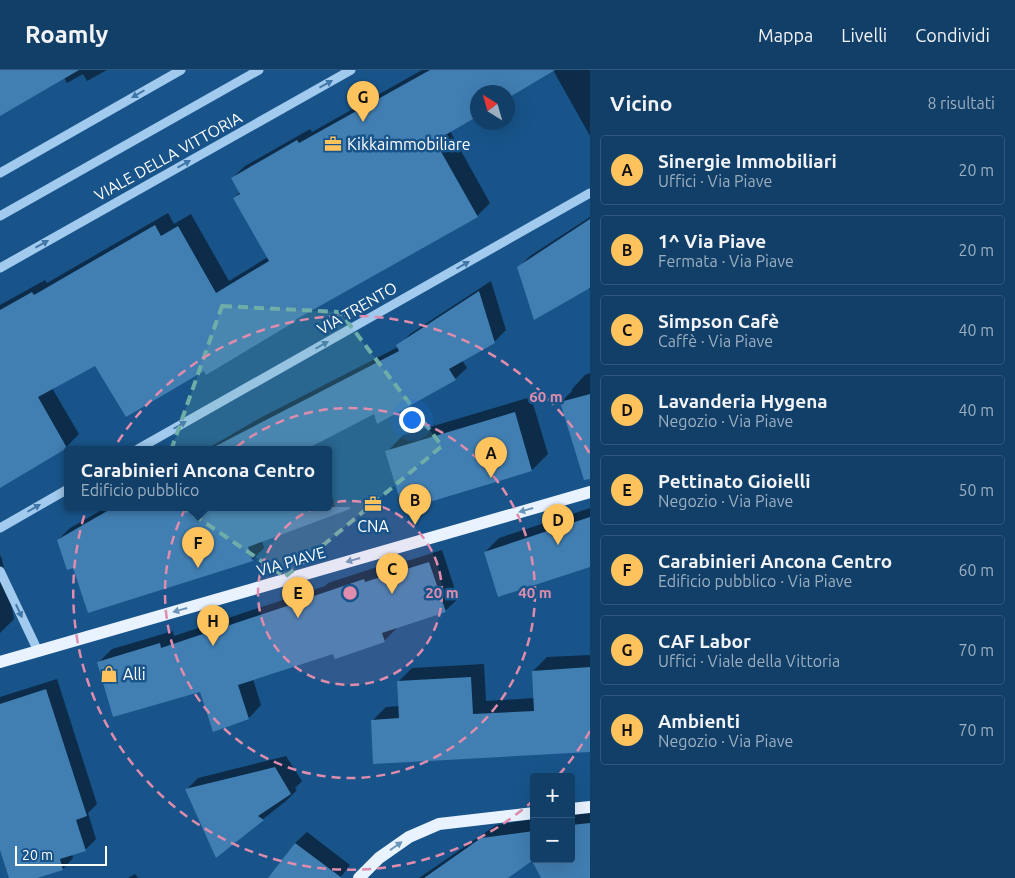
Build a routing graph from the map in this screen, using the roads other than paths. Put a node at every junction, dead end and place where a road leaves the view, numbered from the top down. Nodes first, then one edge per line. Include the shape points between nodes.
1 (180, 70) edge
2 (259, 70) edge
3 (351, 70) edge
4 (0, 173) edge
5 (590, 193) edge
6 (0, 216) edge
7 (0, 268) edge
8 (143, 446) edge
9 (64, 491) edge
10 (590, 492) edge
11 (0, 528) edge
12 (0, 570) edge
13 (38, 651) junction
14 (0, 662) edge
15 (590, 807) edge
16 (575, 809) edge
17 (530, 813) edge
18 (360, 878) edge

1 -> 4 street
2 - 6 street, VIALE DELLA VITTORIA
7 -> 3 street, VIALE DELLA VITTORIA
8 -> 5 street, VIA TRENTO
11 -> 9 street
10 -> 13 main road, VIA PIAVE
12 -> 13 street
13 - 14 main road, VIA PIAVE
15 - 16 main road
18 -> 17 main road via 378,858 409,837 440,824

